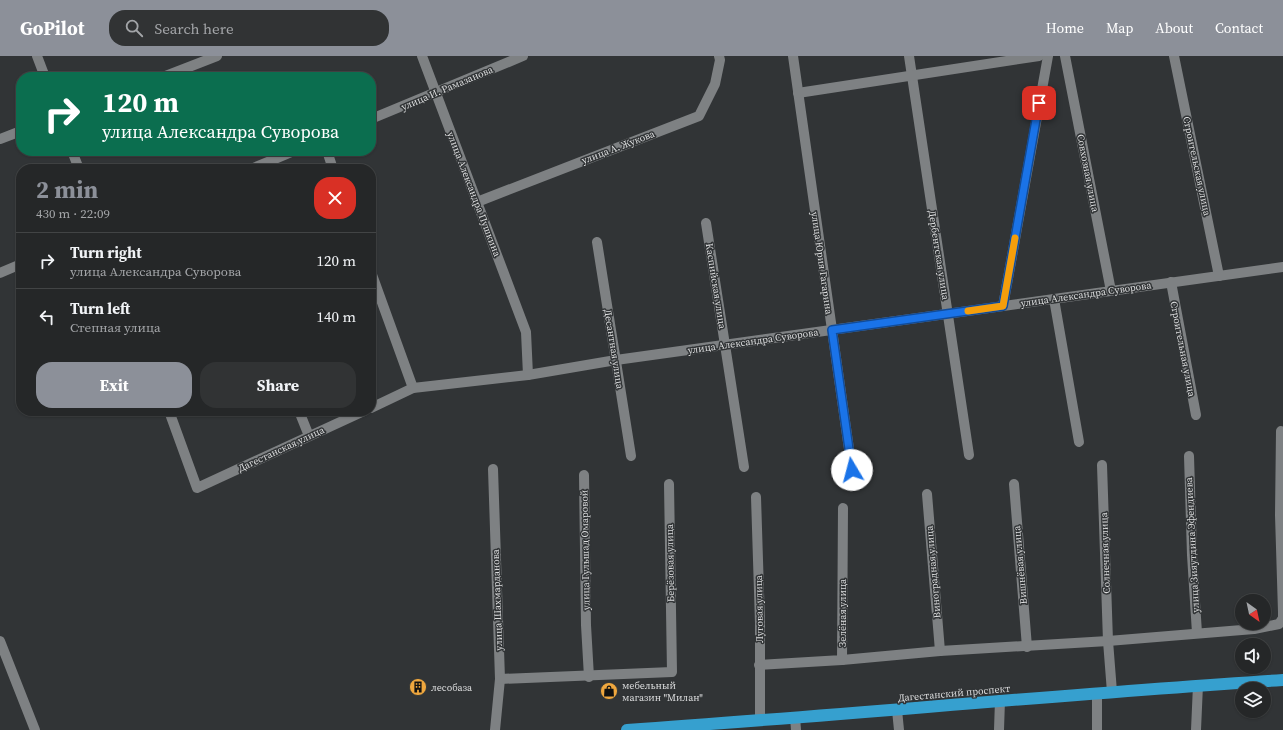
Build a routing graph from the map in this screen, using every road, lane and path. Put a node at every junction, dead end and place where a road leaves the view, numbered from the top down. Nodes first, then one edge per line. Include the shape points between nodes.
1 (37, 56) edge
2 (217, 56) edge
3 (422, 56) edge
4 (523, 56) edge
5 (719, 56) edge
6 (793, 56) edge
7 (909, 56) edge
8 (1048, 56) edge
9 (1065, 56) edge
10 (1174, 56) edge
11 (1032, 57) edge
12 (43, 72) edge
13 (175, 72) edge
14 (912, 76) junction
15 (436, 92) junction
16 (798, 93) junction
17 (376, 117) edge
18 (16, 133) edge
19 (0, 139) edge
20 (282, 156) edge
21 (263, 164) edge
22 (477, 202) junction
23 (706, 223) dead end
24 (597, 242) dead end
25 (16, 266) edge
26 (1283, 267) edge
27 (0, 273) edge
28 (1219, 276) junction
29 (1171, 282) junction
30 (376, 285) edge
31 (1111, 291) junction
32 (1054, 299) junction
33 (1003, 306) junction
34 (948, 314) junction
35 (832, 330) junction
36 (725, 345) junction
37 (616, 360) junction
38 (528, 375) junction
39 (414, 388) junction
40 (376, 406) edge
41 (1196, 415) dead end
42 (171, 416) edge
43 (301, 416) edge
44 (353, 416) edge
45 (1282, 431) dead end
46 (309, 436) junction
47 (1079, 442) dead end
48 (969, 455) dead end
49 (631, 456) dead end
50 (1189, 456) dead end
51 (1102, 465) dead end
52 (744, 467) dead end
53 (493, 469) dead end
54 (852, 470) dead end
55 (584, 475) dead end
56 (669, 484) dead end
57 (1014, 484) dead end
58 (927, 494) dead end
59 (756, 497) dead end
60 (843, 508) dead end
61 (1197, 633) junction
62 (0, 641) edge
63 (1108, 641) junction
64 (1027, 647) junction
65 (940, 651) junction
66 (842, 660) junction
67 (759, 665) junction
68 (589, 677) junction
69 (500, 679) junction
70 (1283, 680) edge
71 (1198, 685) junction
72 (1112, 692) junction
73 (1097, 693) junction
74 (1000, 700) junction
75 (897, 710) junction
76 (795, 718) junction
77 (760, 721) junction
78 (695, 728) edge
79 (35, 730) edge
80 (495, 730) edge
81 (627, 730) edge
82 (796, 730) edge
83 (899, 730) edge
84 (999, 730) edge
85 (1097, 730) edge
86 (1196, 730) edge

1 - 12 street
2 - 13 street
3 - 15 street, улица Александра Пушкина
4 - 15 street, улица И. Рамазанова
5 - 22 street, улица А. Жукова via 715,84 700,116
6 - 16 street, улица Юрия Гагарина
7 - 14 street, Дербентская улица
8 - 33 street
9 - 31 street, Совхозная улица
10 - 28 street, Строительская улица
11 - 14 street
14 - 16 street
14 - 34 street, Дербентская улица
15 - 17 street, улица И. Рамазанова
15 - 22 street, улица Александра Пушкина
16 - 35 street, улица Юрия Гагарина
18 - 19 street
20 - 21 street
22 - 38 street, улица Александра Пушкина via 526,332
23 - 36 street, Каспийская улица
24 - 37 street, Десантная улица
25 - 27 street
26 - 28 street, улица Александра Суворова
28 - 29 street, улица Александра Суворова
29 - 31 street, улица Александра Суворова
29 - 41 street, Строительная улица
30 - 39 street
31 - 32 street, улица Александра Суворова
32 - 33 street, улица Александра Суворова
32 - 47 street
33 - 34 street, улица Александра Суворова
34 - 35 street, улица Александра Суворова
34 - 48 street, Дербентская улица
35 - 36 street, улица Александра Суворова
35 - 54 street, улица Юрия Гагарина
36 - 37 street, улица Александра Суворова
36 - 52 street, Каспийская улица
37 - 38 street, улица Александра Суворова
37 - 49 street, Десантная улица
38 - 39 street, улица Александра Суворова
39 - 40 street
42 - 46 street, Дагестанская улица via 197,488
43 - 46 street
44 - 46 street, Дагестанская улица
45 - 61 street via 1280,514 1283,618 1272,626
50 - 61 street, улица Зияутдина Эфендиева
51 - 63 street, Солнечная улица
53 - 69 street, улица Шахмарданова
55 - 68 street, улица Гульшад Омаровой
56 - 68 street, Берёзовая улица via 672,672
57 - 64 street, Вишнёвая улица
58 - 65 street, Виноградная улица
59 - 67 street, Луговая улица
60 - 66 street, Зелёная улица
61 - 63 street
62 - 79 street
63 - 64 street
63 - 72 street, Солнечная улица
64 - 65 street
65 - 66 street
66 - 67 street, Зелёная улица
67 - 77 street, Луговая улица
68 - 69 street
69 - 80 street, улица Шахмарданова
70 - 71 highway, Дагестанский проспект
71 - 72 highway, Дагестанский проспект
71 - 86 street
72 - 73 highway, Дагестанский проспект
73 - 74 highway, Дагестанский проспект
73 - 85 street
74 - 75 highway, Дагестанский проспект
74 - 84 street
75 - 76 highway, Дагестанский проспект
75 - 83 street
76 - 77 highway, Дагестанский проспект
76 - 82 street
77 - 78 highway, Дагестанский проспект
78 - 81 highway, Дагестанский проспект

